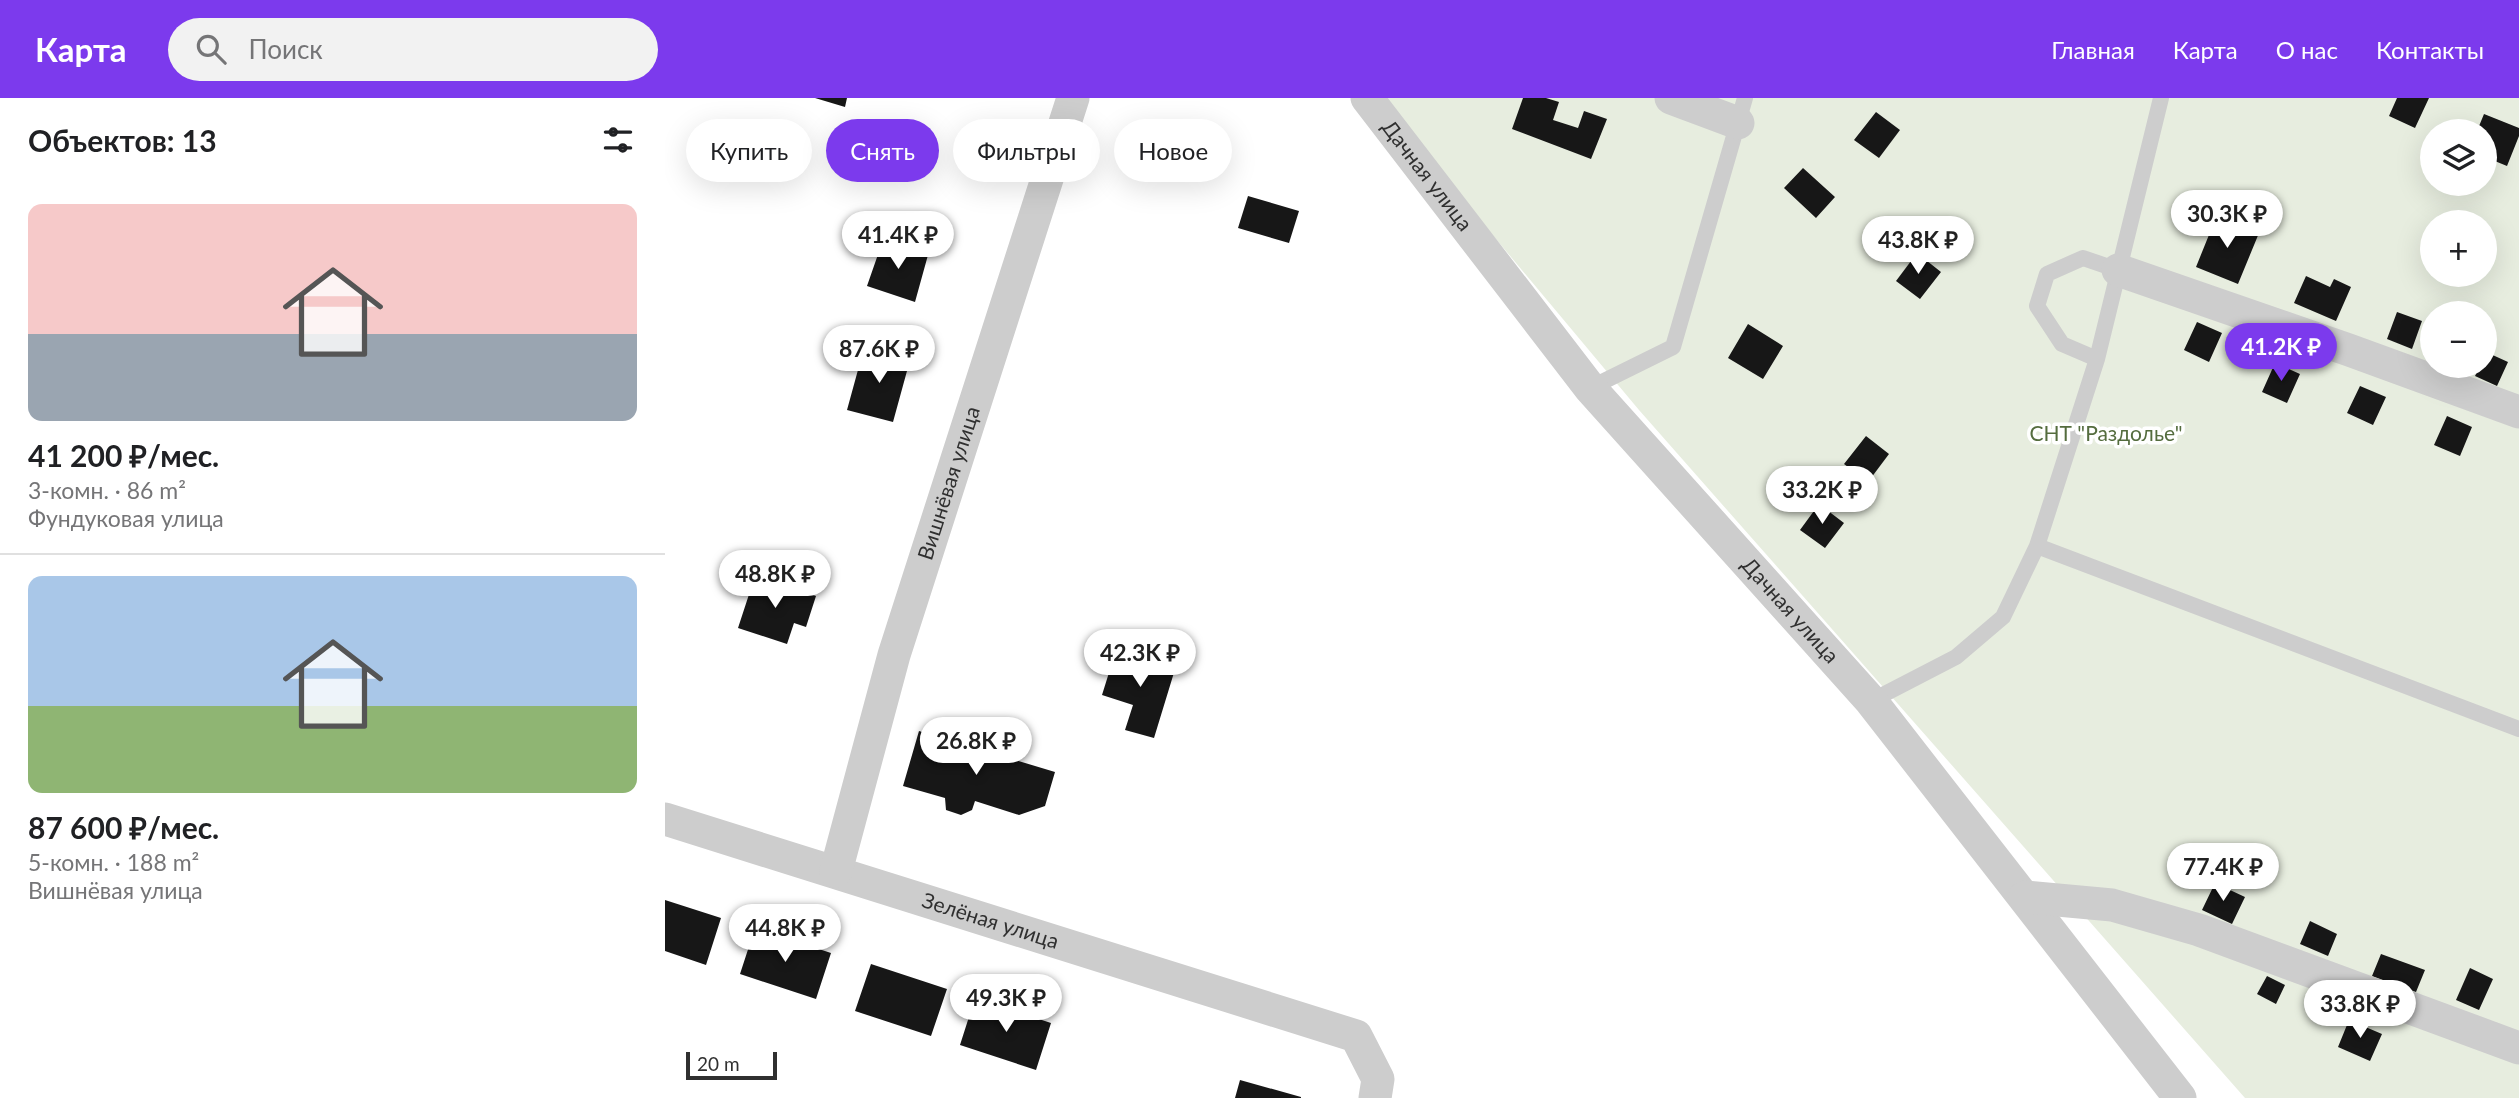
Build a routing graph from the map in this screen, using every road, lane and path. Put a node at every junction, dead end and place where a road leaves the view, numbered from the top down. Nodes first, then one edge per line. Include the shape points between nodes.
1 (1073, 98) edge
2 (1367, 98) edge
3 (1671, 98) edge
4 (2161, 98) edge
5 (1741, 110) edge
6 (2118, 270) junction
7 (2097, 359) junction
8 (1590, 388) junction
9 (2519, 412) edge
10 (2037, 546) junction
11 (1871, 701) junction
12 (2519, 729) edge
13 (665, 818) edge
14 (836, 872) junction
15 (2025, 897) junction
16 (2519, 1048) edge
17 (1375, 1098) edge
18 (2180, 1098) edge

1 - 14 street, Вишнёвая улица via 894,655
2 - 8 street, Дачная улица
3 - 5 street
4 - 6 lane
5 - 8 lane via 1673,347
6 - 7 lane
6 - 7 lane via 2083,257 2047,274 2037,306 2062,344
6 - 9 street
7 - 10 lane
8 - 11 street, Дачная улица
10 - 11 lane via 2003,617 1956,657
10 - 12 lane
11 - 15 street, Дачная улица
13 - 14 street, Зелёная улица
14 - 17 street, Зелёная улица via 1356,1036 1378,1079
15 - 16 street via 2112,905 2199,930
15 - 18 street, Дачная улица

